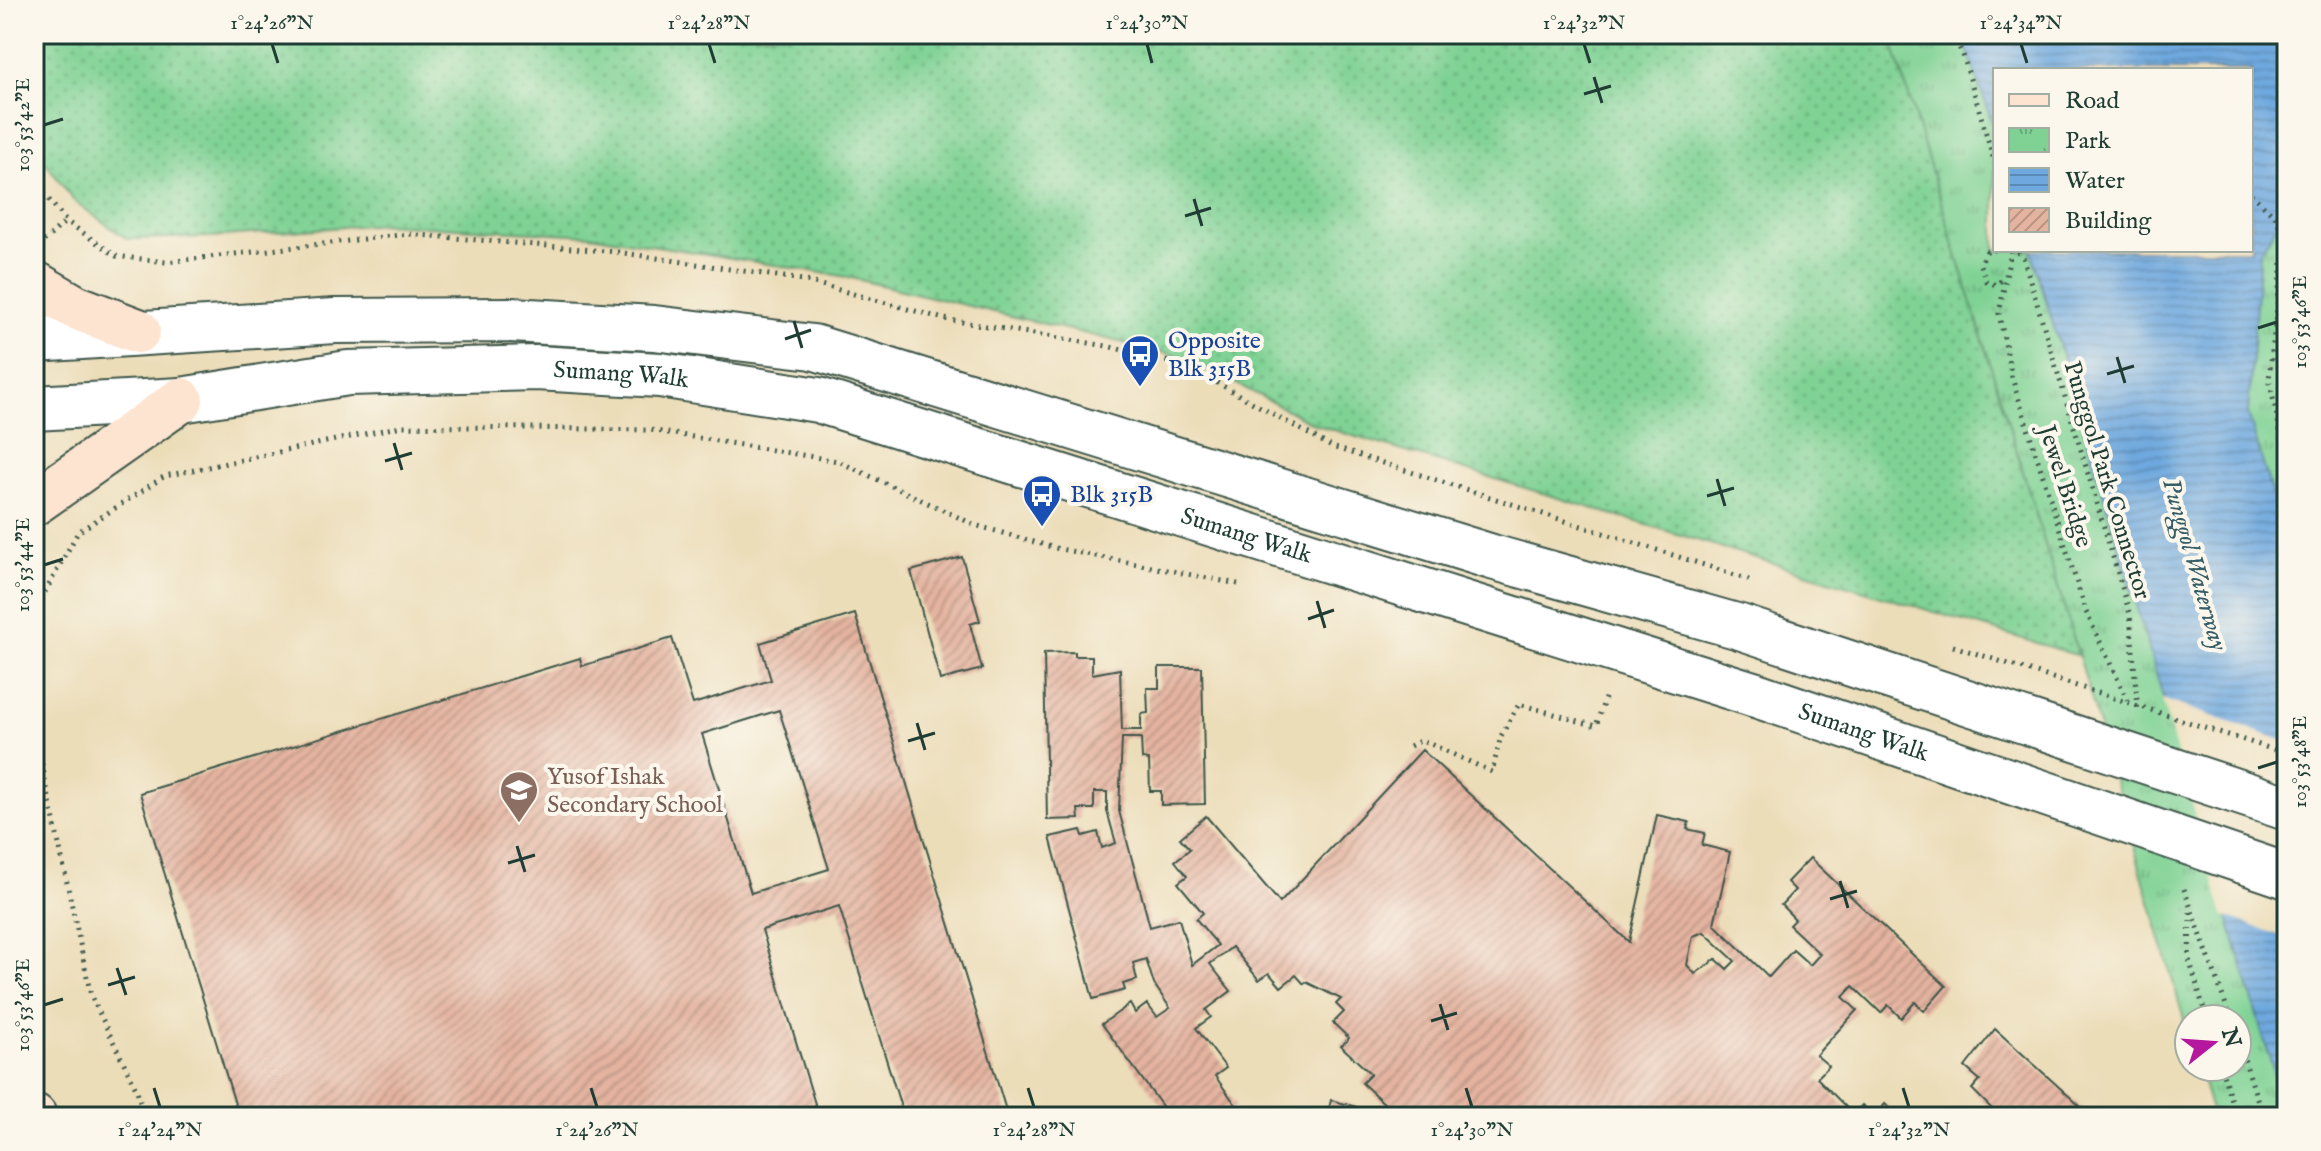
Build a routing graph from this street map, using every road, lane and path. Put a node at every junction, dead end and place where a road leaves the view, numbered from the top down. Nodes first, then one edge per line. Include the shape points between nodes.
1 (1952, 34) edge
2 (1993, 157) edge
3 (34, 181) edge
4 (2253, 196) edge
5 (66, 221) junction
6 (2287, 240) edge
7 (34, 249) edge
8 (1993, 250) edge
9 (2010, 252) edge
10 (2021, 252) edge
11 (2287, 257) edge
12 (2005, 277) junction
13 (34, 283) edge
14 (138, 331) junction
15 (34, 340) edge
16 (181, 400) junction
17 (34, 408) edge
18 (2287, 463) edge
19 (34, 503) edge
20 (1762, 584) dead end
21 (1249, 587) dead end
22 (1940, 642) dead end
23 (1606, 695) dead end
24 (2139, 724) joint
25 (1410, 746) dead end
26 (2287, 754) edge
27 (2287, 808) edge
28 (2287, 876) edge
29 (2190, 911) dead end
30 (2202, 1003) edge
31 (2226, 1083) edge
32 (2252, 1083) edge
33 (2262, 1116) edge
34 (144, 1117) edge
35 (2236, 1117) edge
36 (2255, 1117) edge

1 - 2 path
3 - 5 path
4 - 6 path via 2274,215
5 - 7 path
5 - 20 path, bridge via 116,256 166,262 408,234 617,252 803,280 944,319 1107,346 1189,367 1332,447
8 - 12 path via 1987,251 1980,265 1986,281 1996,285
9 - 12 path, Jewel Bridge, bridge
10 - 24 path, Punggol Park Connector via 2130,614
11 - 18 path via 2282,262 2269,379
12 - 24 path, Jewel Bridge, bridge via 1999,314 2012,378 2086,612
13 - 14 main road via 75,307
14 - 15 street, Sumang Walk
14 - 27 street, Sumang Walk, bridge via 335,321 511,320 654,328 813,347 1478,553 1740,627
16 - 17 street, Sumang Walk
16 - 19 main road
16 - 28 street, Sumang Walk, bridge via 348,373 536,368 660,375 818,400 1756,695
21 - 34 path via 1055,548 975,525 838,461 650,430 402,426 165,476 78,532 37,607 36,736 91,996 137,1090
22 - 26 path, bridge
23 - 25 path via 1596,726 1519,704 1501,736 1492,772 1422,740
29 - 30 path via 2189,959
31 - 35 path
32 - 33 path
33 - 36 path

